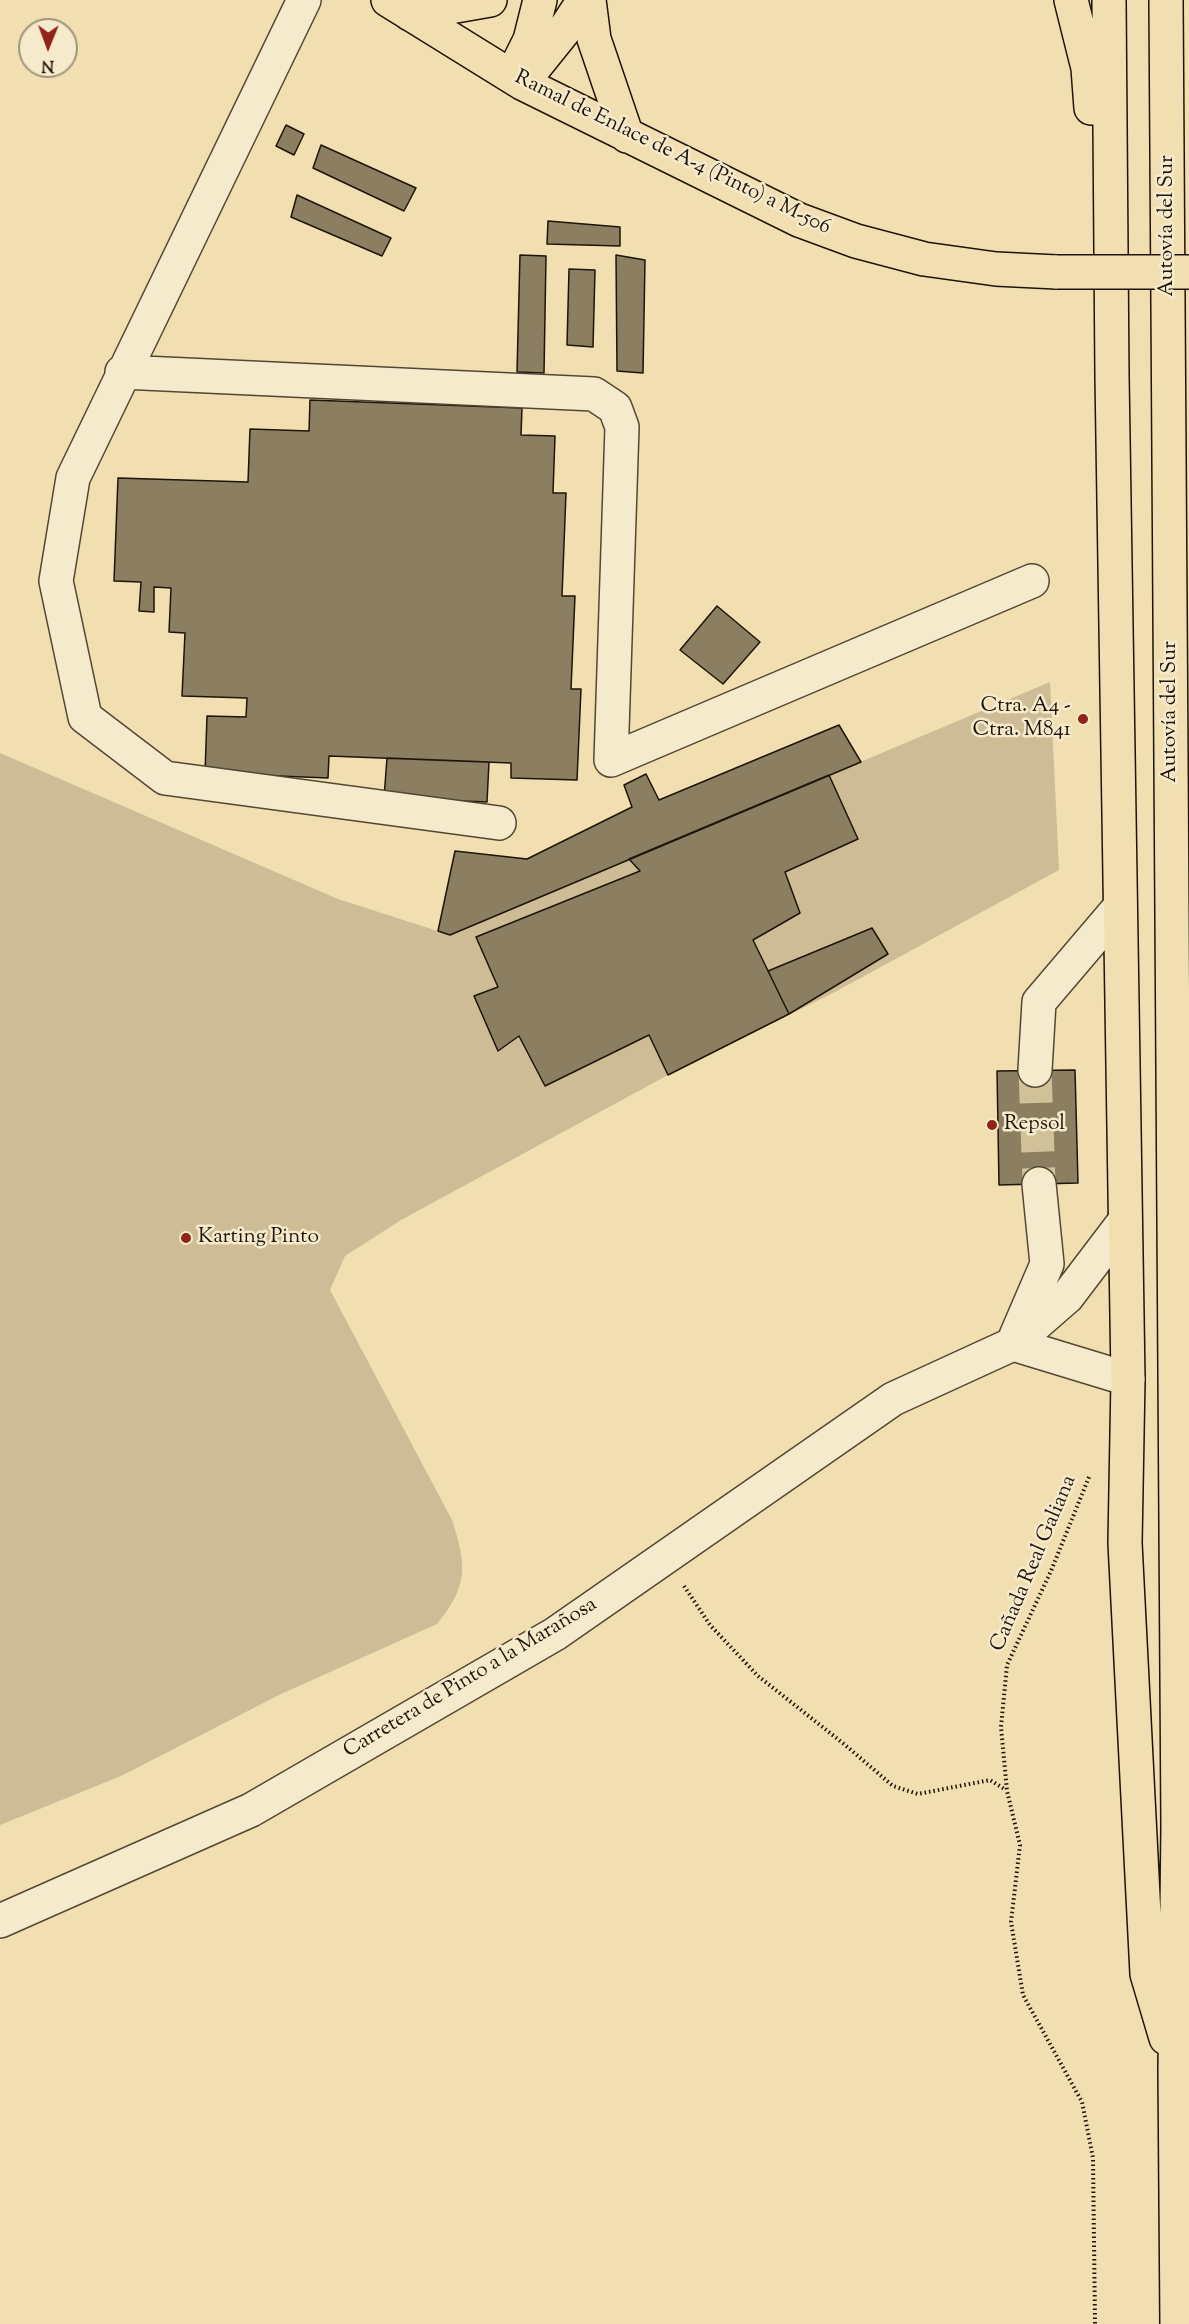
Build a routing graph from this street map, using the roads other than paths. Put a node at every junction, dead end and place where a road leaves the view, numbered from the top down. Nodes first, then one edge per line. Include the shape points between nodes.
1 (304, 0) edge
2 (490, 0) edge
3 (540, 0) edge
4 (584, 0) edge
5 (590, 0) edge
6 (1071, 0) edge
7 (1109, 0) edge
8 (1166, 0) edge
9 (399, 7) edge
10 (517, 80) junction
11 (627, 136) junction
12 (1189, 272) edge
13 (122, 372) junction
14 (1112, 376) junction
15 (1032, 581) dead end
16 (499, 823) dead end
17 (1119, 908) junction
18 (1035, 1070) tunnel mouth
19 (1039, 1184) tunnel mouth
20 (1124, 1222) junction
21 (1013, 1344) junction
22 (1128, 1379) junction
23 (0, 1922) edge
24 (1175, 2070) junction
25 (1177, 2324) edge

1 - 13 street
2 - 9 main road
3 - 10 main road
4 - 10 main road via 563,32
5 - 11 main road via 594,39
6 - 14 main road via 1088,68
7 - 14 main road
8 - 24 main road, Autovía del Sur via 1178,1825
9 - 10 main road, Ramal de Enlace de A-4 (Pinto) a M-506
10 - 11 main road, Ramal de Enlace de A-4 (Pinto) a M-506
11 - 12 main road, Ramal de Enlace de A-4 (Pinto) a M-506, bridge via 799,220 856,241 924,259 1057,272
13 - 15 street via 594,394 615,408 622,427 611,760
13 - 16 street via 72,478 56,581 85,717 165,778
14 - 17 main road
17 - 18 street via 1039,1002
17 - 20 main road
19 - 21 street via 1047,1264
20 - 21 street, Carretera de Pinto a la Marañosa via 1067,1297
20 - 22 main road
21 - 22 street
21 - 23 street, Carretera de Pinto a la Marañosa via 893,1399 555,1634 251,1810
22 - 24 main road via 1125,1543 1147,1974
24 - 25 main road, Autovía del Sur

